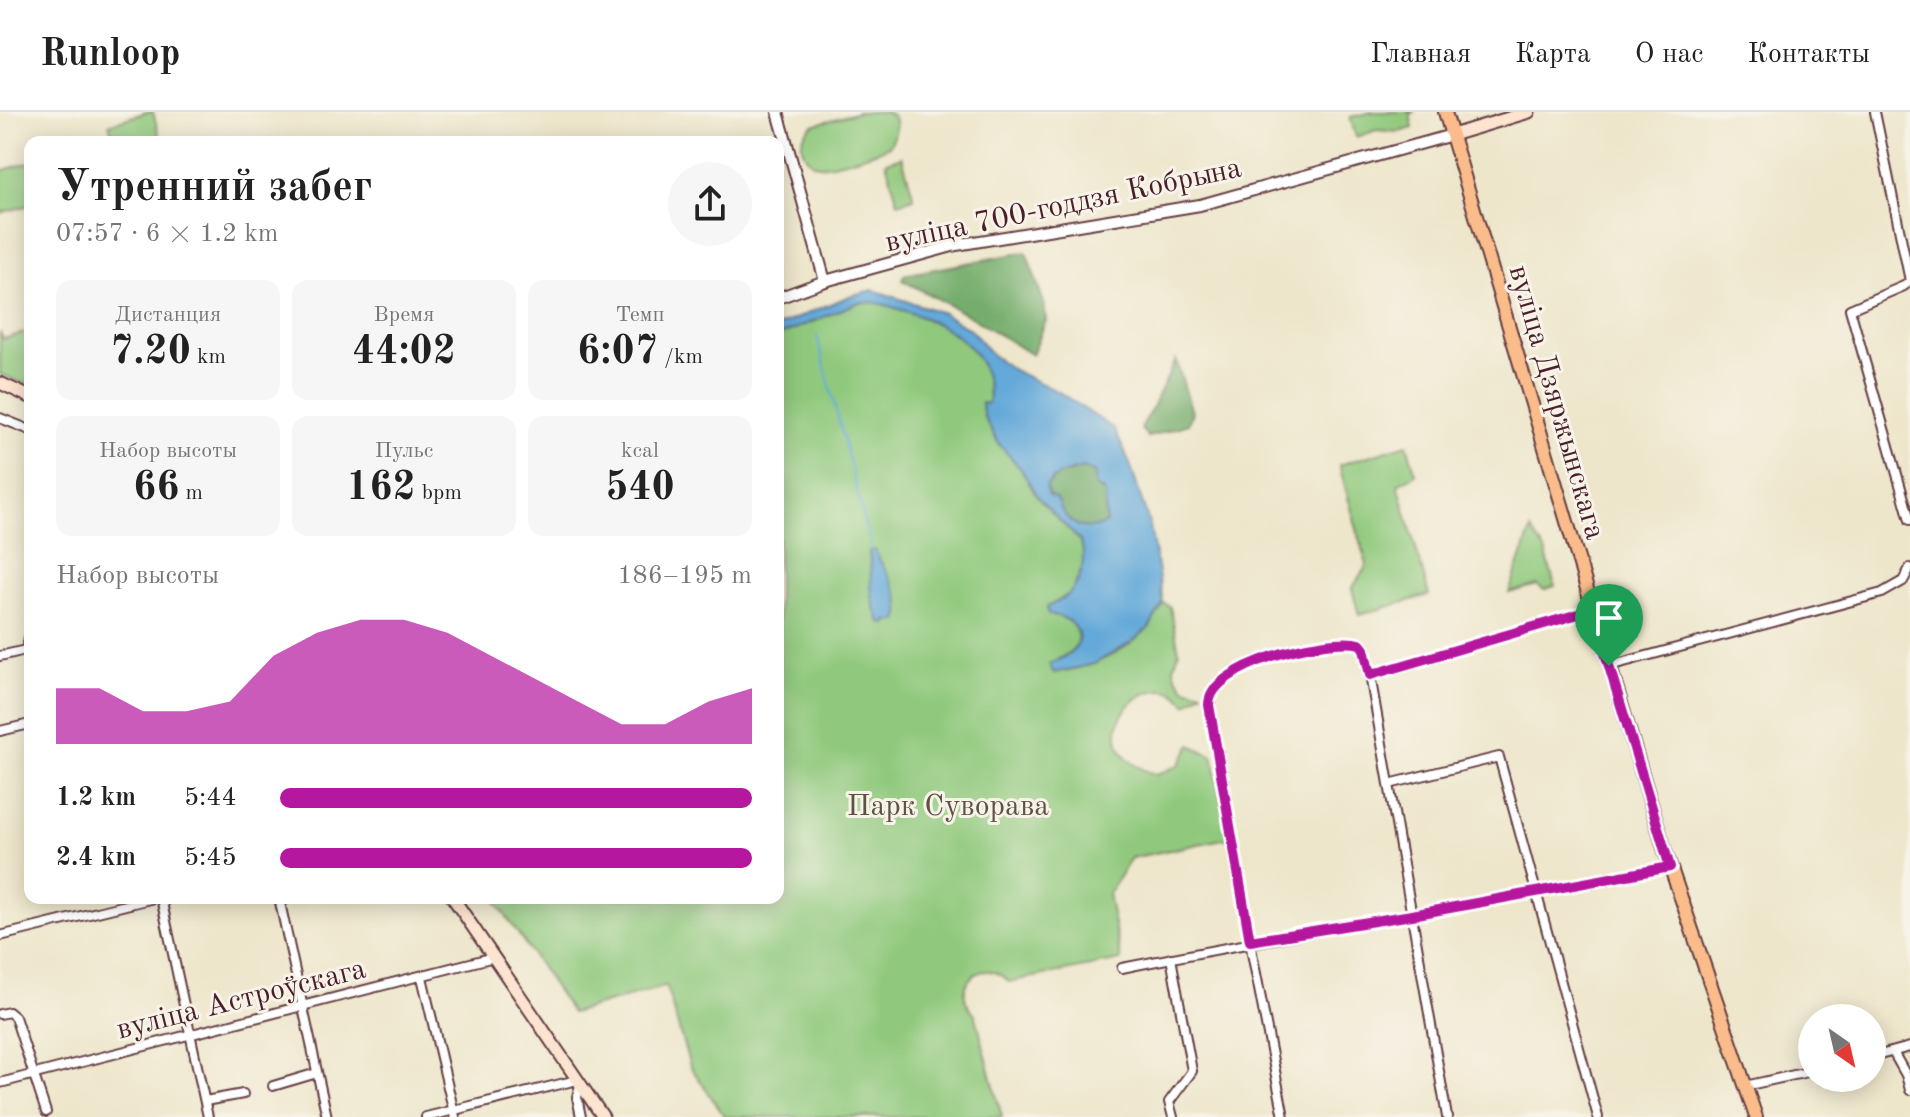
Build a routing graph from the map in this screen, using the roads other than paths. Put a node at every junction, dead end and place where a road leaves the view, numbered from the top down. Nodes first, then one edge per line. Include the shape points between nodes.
1 (778, 112) edge
2 (1445, 112) edge
3 (1529, 112) edge
4 (1875, 112) edge
5 (1452, 135) junction
6 (825, 281) junction
7 (784, 296) edge
8 (0, 383) edge
9 (24, 394) edge
10 (0, 417) edge
11 (24, 427) edge
12 (1910, 520) edge
13 (1910, 568) edge
14 (1592, 610) junction
15 (24, 650) edge
16 (0, 656) edge
17 (1609, 666) junction
18 (1370, 675) junction
19 (24, 725) edge
20 (0, 731) edge
21 (1389, 784) junction
22 (1670, 867) junction
23 (1537, 892) junction
24 (130, 904) edge
25 (162, 904) edge
26 (280, 904) edge
27 (457, 904) edge
28 (1412, 915) junction
29 (0, 936) edge
30 (1250, 941) junction
31 (494, 957) junction
32 (1171, 958) junction
33 (1122, 968) dead end
34 (422, 977) junction
35 (302, 1007) junction
36 (0, 1014) edge
37 (190, 1035) junction
38 (1910, 1047) edge
39 (1893, 1052) junction
40 (1886, 1054) edge
41 (317, 1073) junction
42 (1798, 1074) edge
43 (32, 1075) junction
44 (579, 1082) junction
45 (0, 1083) edge
46 (273, 1086) dead end
47 (1745, 1086) junction
48 (1910, 1090) edge
49 (243, 1094) dead end
50 (205, 1101) junction
51 (46, 1112) dead end
52 (454, 1113) edge
53 (208, 1117) edge
54 (327, 1117) edge
55 (426, 1117) edge
56 (581, 1117) edge
57 (603, 1117) edge
58 (1173, 1117) edge
59 (1284, 1117) edge
60 (1447, 1117) edge
61 (1598, 1117) edge
62 (1756, 1117) edge

1 - 6 street
2 - 5 main road, вуліца Дзяржынскага
3 - 5 main road
4 - 12 street via 1910,281 1850,309
5 - 6 street, вуліца 700-годдзя Кобрына via 1200,205 956,245
5 - 14 main road, вуліца Дзяржынскага
6 - 7 street, вуліца 700-годдзя Кобрына
8 - 9 main road
10 - 11 street
13 - 17 street via 1903,581 1882,593
14 - 17 main road, вуліца Дзяржынскага
14 - 18 street
15 - 16 street
17 - 22 main road, вуліца Дзяржынскага
18 - 21 street
18 - 30 street via 1360,644 1339,642 1258,660 1221,683 1209,699
19 - 20 street
21 - 23 street via 1499,757
21 - 28 street
22 - 23 street
22 - 47 main road, вуліца Дзяржынскага
23 - 28 street
23 - 61 street
24 - 29 street
25 - 37 street
26 - 35 street
27 - 31 main road
28 - 30 street
28 - 60 street
30 - 32 street
30 - 59 street
31 - 34 street, вуліца Астроўскага
31 - 44 main road
32 - 33 street
32 - 58 street via 1192,1071 1169,1102
34 - 35 street, вуліца Астроўскага
34 - 52 street
35 - 37 street, вуліца Астроўскага
35 - 41 street
36 - 43 street via 15,1017
37 - 43 street, вуліца Астроўскага
37 - 50 street
38 - 39 street
39 - 40 street
39 - 48 street
41 - 46 street
41 - 54 street
42 - 47 street
43 - 45 street, вуліца Астроўскага
43 - 51 street
44 - 52 street
44 - 56 street
44 - 57 main road
47 - 62 main road, вуліца Дзяржынскага
49 - 50 street
50 - 53 street
52 - 55 street

